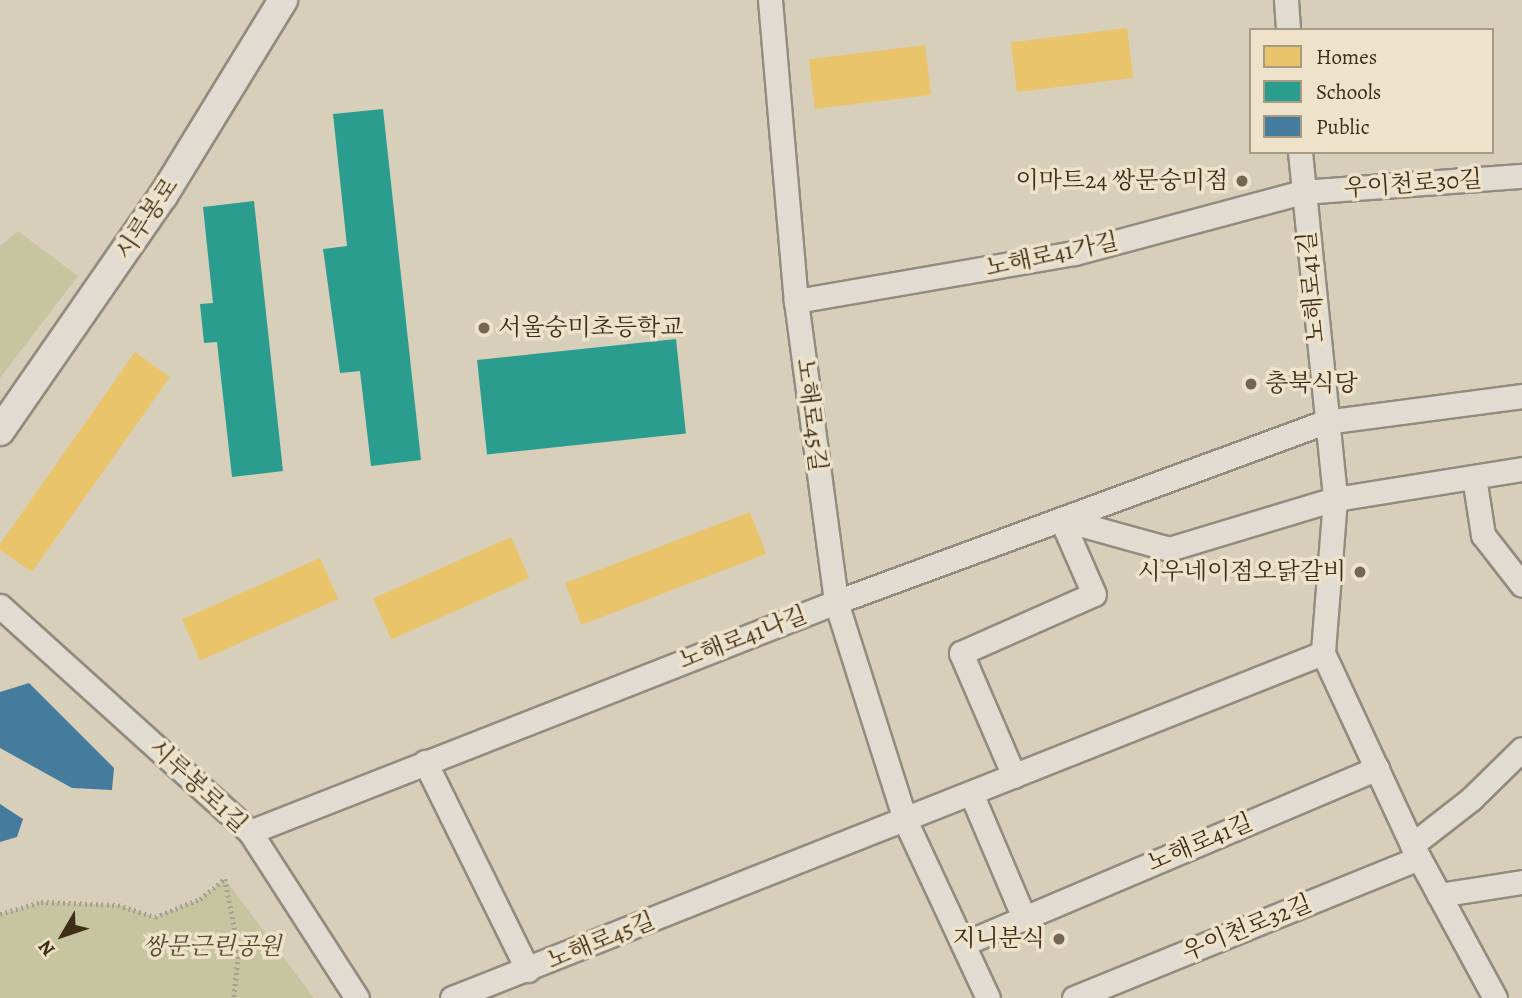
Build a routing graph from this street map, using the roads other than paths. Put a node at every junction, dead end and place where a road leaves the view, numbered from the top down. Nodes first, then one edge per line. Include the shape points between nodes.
1 (283, 0) edge
2 (770, 0) edge
3 (1286, 0) edge
4 (1288, 28) edge
5 (1300, 154) edge
6 (1522, 177) edge
7 (1303, 192) junction
8 (796, 302) junction
9 (1522, 396) edge
10 (1325, 422) junction
11 (0, 431) edge
12 (1522, 468) edge
13 (1474, 477) junction
14 (1335, 499) junction
15 (1061, 519) junction
16 (1522, 586) edge
17 (835, 602) junction
18 (0, 606) edge
19 (1323, 653) junction
20 (1522, 749) edge
21 (425, 762) junction
22 (1377, 768) junction
23 (1014, 776) junction
24 (971, 793) junction
25 (905, 820) junction
26 (250, 832) junction
27 (1415, 852) junction
28 (1522, 881) edge
29 (1439, 895) junction
30 (1024, 918) junction
31 (963, 944) junction
32 (528, 970) junction
33 (357, 998) edge
34 (452, 998) edge
35 (988, 998) edge
36 (1074, 998) edge
37 (1495, 998) edge

1 - 11 street, 시루봉로 via 163,196
2 - 8 street, 노해로45길
3 - 4 street
5 - 7 street, 노해로41길
6 - 7 street, 우이천로30길
7 - 8 street, 노해로41가길 via 1075,253
7 - 10 street, 노해로41길
8 - 17 street, 노해로45길
9 - 10 street
10 - 14 street, 노해로41길
10 - 15 street, 노해로41나길
12 - 13 street
13 - 14 street
13 - 16 street via 1483,535
14 - 15 street via 1169,549
14 - 19 street, 노해로41길
15 - 17 street, 노해로41나길
15 - 23 street via 1094,594 961,653
17 - 21 street, 노해로41나길
17 - 25 street, 노해로45길
18 - 26 street, 시루봉로1길
19 - 22 street, 노해로41길
19 - 23 street, 노해로45길
20 - 27 street, 우이천로32길
21 - 26 street, 노해로41나길
21 - 32 street
22 - 27 street, 노해로41길
22 - 30 street, 노해로41길
23 - 24 street, 노해로45길
24 - 25 street, 노해로45길
24 - 30 street
25 - 31 street, 노해로45길
25 - 32 street, 노해로45길
26 - 33 street, 시루봉로1길
27 - 29 street, 노해로41길
27 - 36 street, 우이천로32길
28 - 29 street
29 - 37 street, 노해로41길
30 - 31 street, 노해로41길
31 - 35 street, 노해로45길
32 - 34 street, 노해로45길

